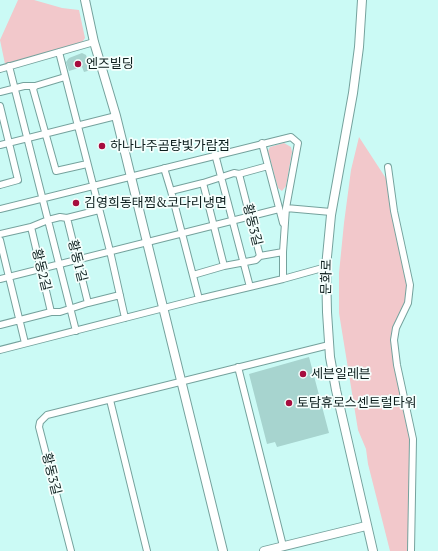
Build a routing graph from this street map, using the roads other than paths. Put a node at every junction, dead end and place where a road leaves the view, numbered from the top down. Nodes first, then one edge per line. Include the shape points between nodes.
1 (85, 0) edge
2 (362, 0) edge
3 (94, 42) junction
4 (59, 52) junction
5 (9, 66) junction
6 (0, 69) edge
7 (65, 77) junction
8 (35, 86) junction
9 (15, 88) junction
10 (0, 92) edge
11 (0, 106) edge
12 (116, 116) junction
13 (78, 126) junction
14 (45, 134) junction
15 (28, 138) junction
16 (9, 142) junction
17 (262, 143) junction
18 (0, 145) edge
19 (214, 154) junction
20 (87, 164) junction
21 (268, 166) junction
22 (164, 168) junction
23 (388, 168) dead end
24 (239, 174) junction
25 (130, 175) junction
26 (221, 177) junction
27 (203, 183) junction
28 (0, 185) edge
29 (93, 185) junction
30 (171, 191) junction
31 (289, 193) junction
32 (275, 194) junction
33 (42, 198) junction
34 (279, 208) junction
35 (286, 208) junction
36 (0, 209) edge
37 (99, 210) junction
38 (331, 212) junction
39 (250, 215) junction
40 (67, 218) junction
41 (48, 220) junction
42 (233, 220) junction
43 (214, 225) junction
44 (284, 225) junction
45 (31, 227) junction
46 (182, 233) junction
47 (0, 234) edge
48 (0, 240) edge
49 (146, 242) junction
50 (110, 251) junction
51 (283, 252) junction
52 (260, 256) junction
53 (77, 259) junction
54 (244, 263) junction
55 (59, 264) junction
56 (224, 266) junction
57 (41, 268) junction
58 (326, 268) junction
59 (193, 275) junction
60 (9, 276) junction
61 (283, 278) junction
62 (0, 279) edge
63 (250, 287) junction
64 (120, 295) junction
65 (199, 299) junction
66 (88, 303) junction
67 (71, 309) junction
68 (163, 309) junction
69 (52, 312) junction
70 (124, 318) junction
71 (20, 320) junction
72 (0, 325) edge
73 (76, 331) junction
74 (25, 343) junction
75 (329, 345) junction
76 (0, 350) edge
77 (238, 367) junction
78 (180, 381) junction
79 (110, 400) junction
80 (366, 526) junction
81 (283, 546) junction
82 (71, 551) edge
83 (147, 551) edge
84 (223, 551) edge
85 (264, 551) edge
86 (373, 551) edge
87 (411, 551) edge

1 - 3 street
2 - 38 street, 문화로 via 353,93
3 - 4 street
3 - 12 street
4 - 5 street
4 - 7 street
5 - 6 street
5 - 9 street
7 - 8 street
7 - 13 street
8 - 9 street
8 - 14 street via 33,89
9 - 10 street
9 - 15 street
11 - 16 street
12 - 13 street
12 - 25 street
13 - 14 street
13 - 20 street
14 - 15 street
14 - 20 street via 56,171
15 - 16 street
15 - 33 street
16 - 18 street
16 - 28 street via 18,180
17 - 19 street
17 - 21 street
17 - 31 street via 291,137 298,143
19 - 22 street
19 - 26 street
20 - 29 street
21 - 24 street
21 - 32 street
22 - 25 street
22 - 30 street
23 - 87 street via 394,211 410,285 408,303 396,328 394,340 413,439
24 - 26 street
24 - 39 street, 황동3길
25 - 29 street
25 - 49 street
26 - 27 street
26 - 42 street
27 - 30 street
27 - 43 street
29 - 33 street
29 - 37 street
30 - 46 street
31 - 32 street
31 - 35 street
32 - 34 street
33 - 36 street
33 - 41 street
34 - 39 street
34 - 44 street
35 - 38 street
35 - 44 street
37 - 40 street
37 - 50 street
38 - 58 street, 문화로
39 - 42 street
39 - 52 street, 황동3길
40 - 41 street
40 - 53 street, 황동1길
41 - 45 street
41 - 55 street
42 - 43 street
42 - 54 street
43 - 46 street
43 - 56 street
44 - 51 street
45 - 47 street
45 - 57 street, 황동2길
46 - 49 street
46 - 59 street
48 - 60 street
49 - 50 street
49 - 68 street
50 - 53 street
50 - 64 street
51 - 52 street, 황동3길
51 - 61 street
52 - 54 street via 256,260
53 - 55 street
53 - 66 street, 황동1길
54 - 56 street
54 - 63 street
55 - 57 street
55 - 67 street
56 - 59 street
57 - 60 street
57 - 69 street, 황동2길
58 - 61 street
58 - 75 street, 문화로
59 - 65 street
60 - 62 street
60 - 71 street
61 - 63 street
63 - 65 street
64 - 66 street
64 - 70 street
65 - 68 street
66 - 67 street
67 - 69 street
67 - 73 street
68 - 70 street
68 - 78 street
69 - 71 street
70 - 73 street
71 - 72 street
71 - 74 street
73 - 74 street
74 - 76 street
75 - 77 street, 황동3길
75 - 80 street, 문화로 via 336,390
77 - 78 street, 황동3길
77 - 81 street
78 - 79 street, 황동3길
78 - 84 street
79 - 82 street, 황동3길 via 47,415 40,422 39,427
79 - 83 street
80 - 81 street
80 - 86 street, 문화로
81 - 85 street

